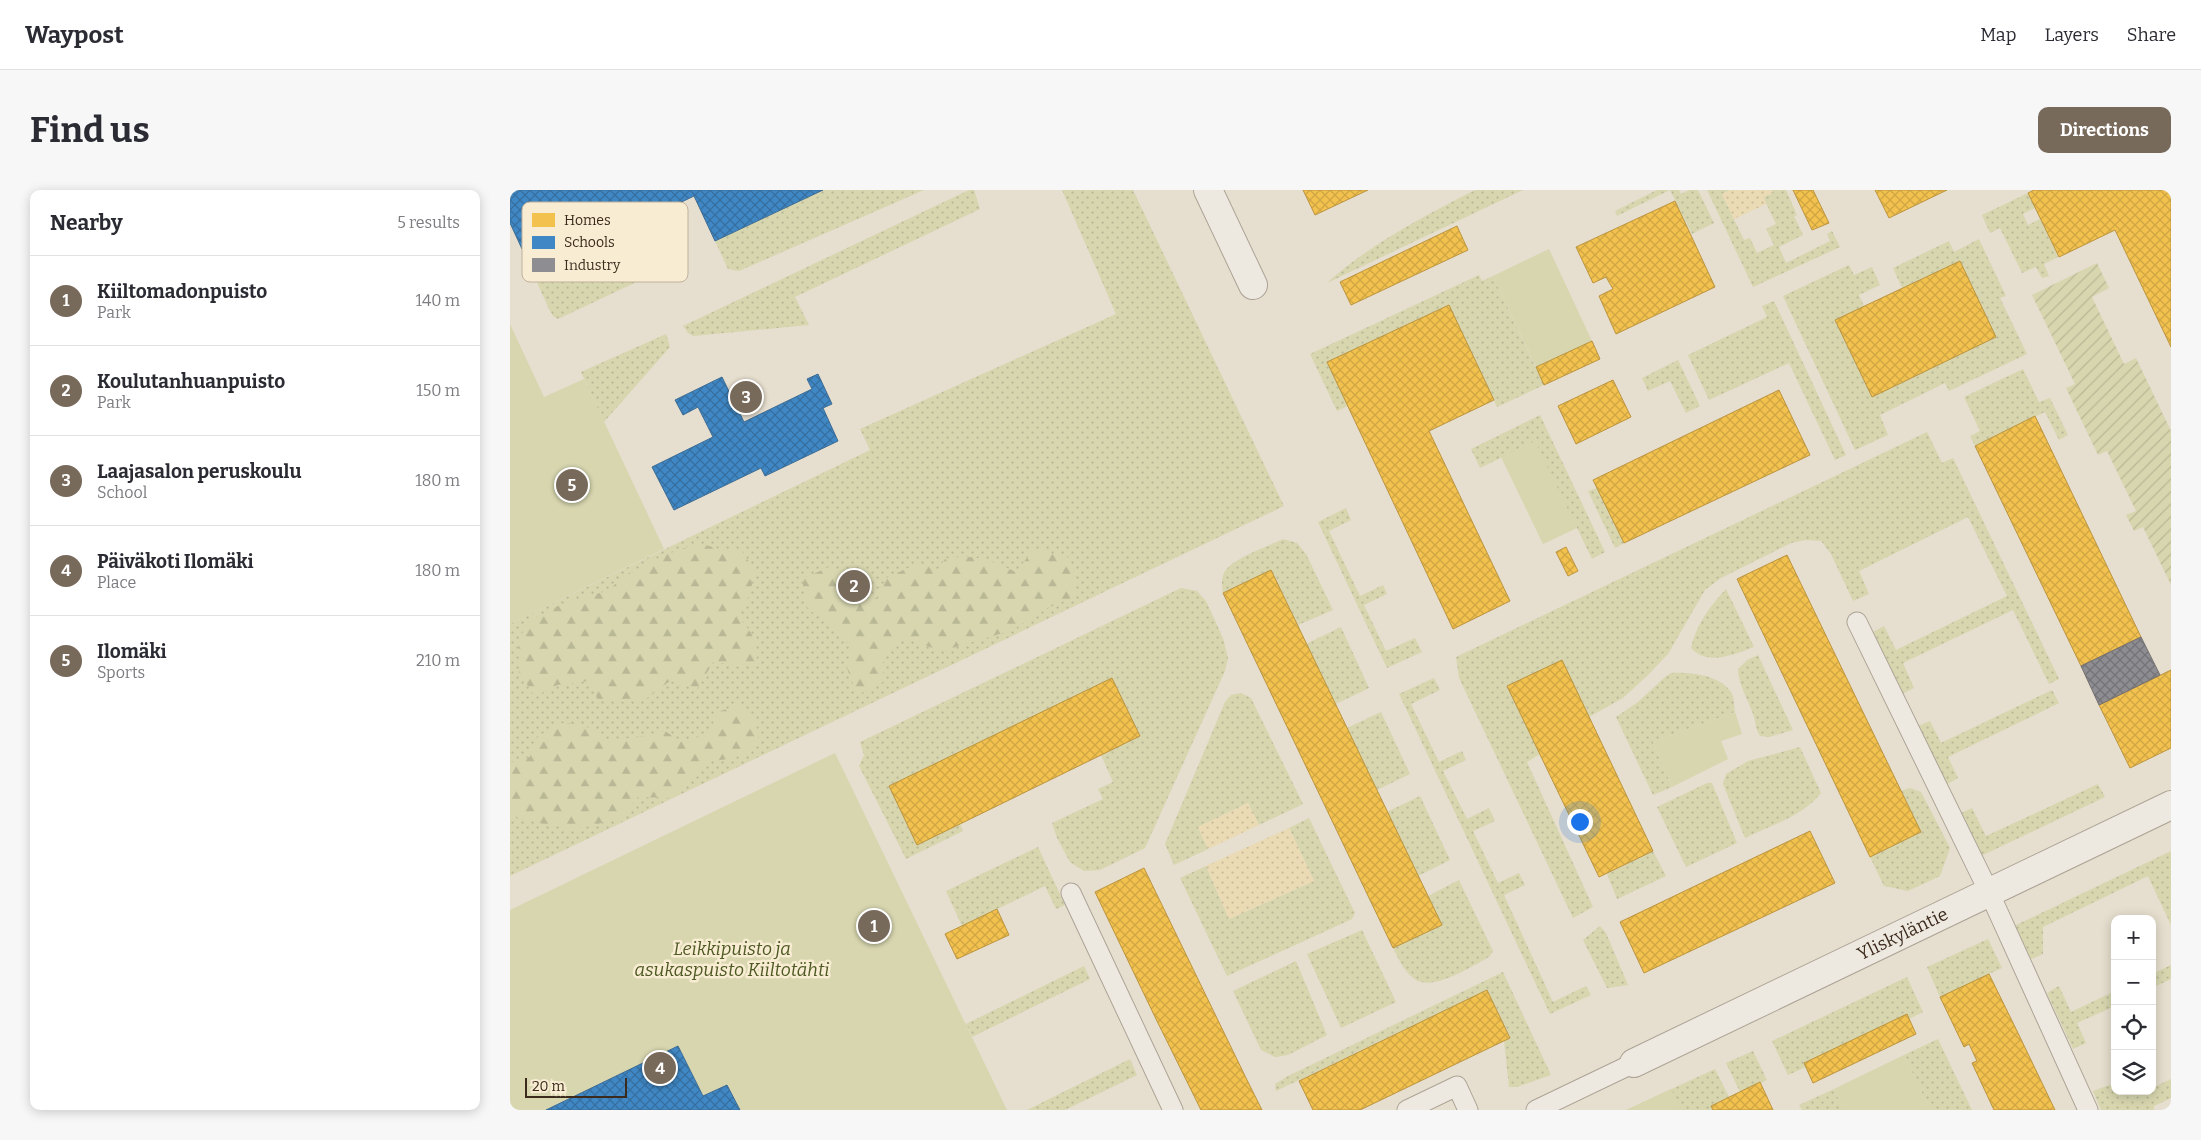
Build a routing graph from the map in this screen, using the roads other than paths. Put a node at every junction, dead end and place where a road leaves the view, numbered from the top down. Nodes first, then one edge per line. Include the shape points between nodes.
1 (1208, 190) edge
2 (1254, 285) dead end
3 (1857, 622) dead end
4 (2171, 805) edge
5 (1989, 892) junction
6 (1070, 893) dead end
7 (1634, 1063) joint
8 (1173, 1110) edge
9 (1407, 1110) edge
10 (1468, 1110) edge
11 (1536, 1110) edge
12 (2088, 1110) edge

1 - 2 street
3 - 5 lane
4 - 5 street, Yliskyläntie
5 - 7 street, Yliskyläntie
5 - 12 lane
6 - 8 lane
7 - 11 lane
9 - 10 lane via 1457,1086

